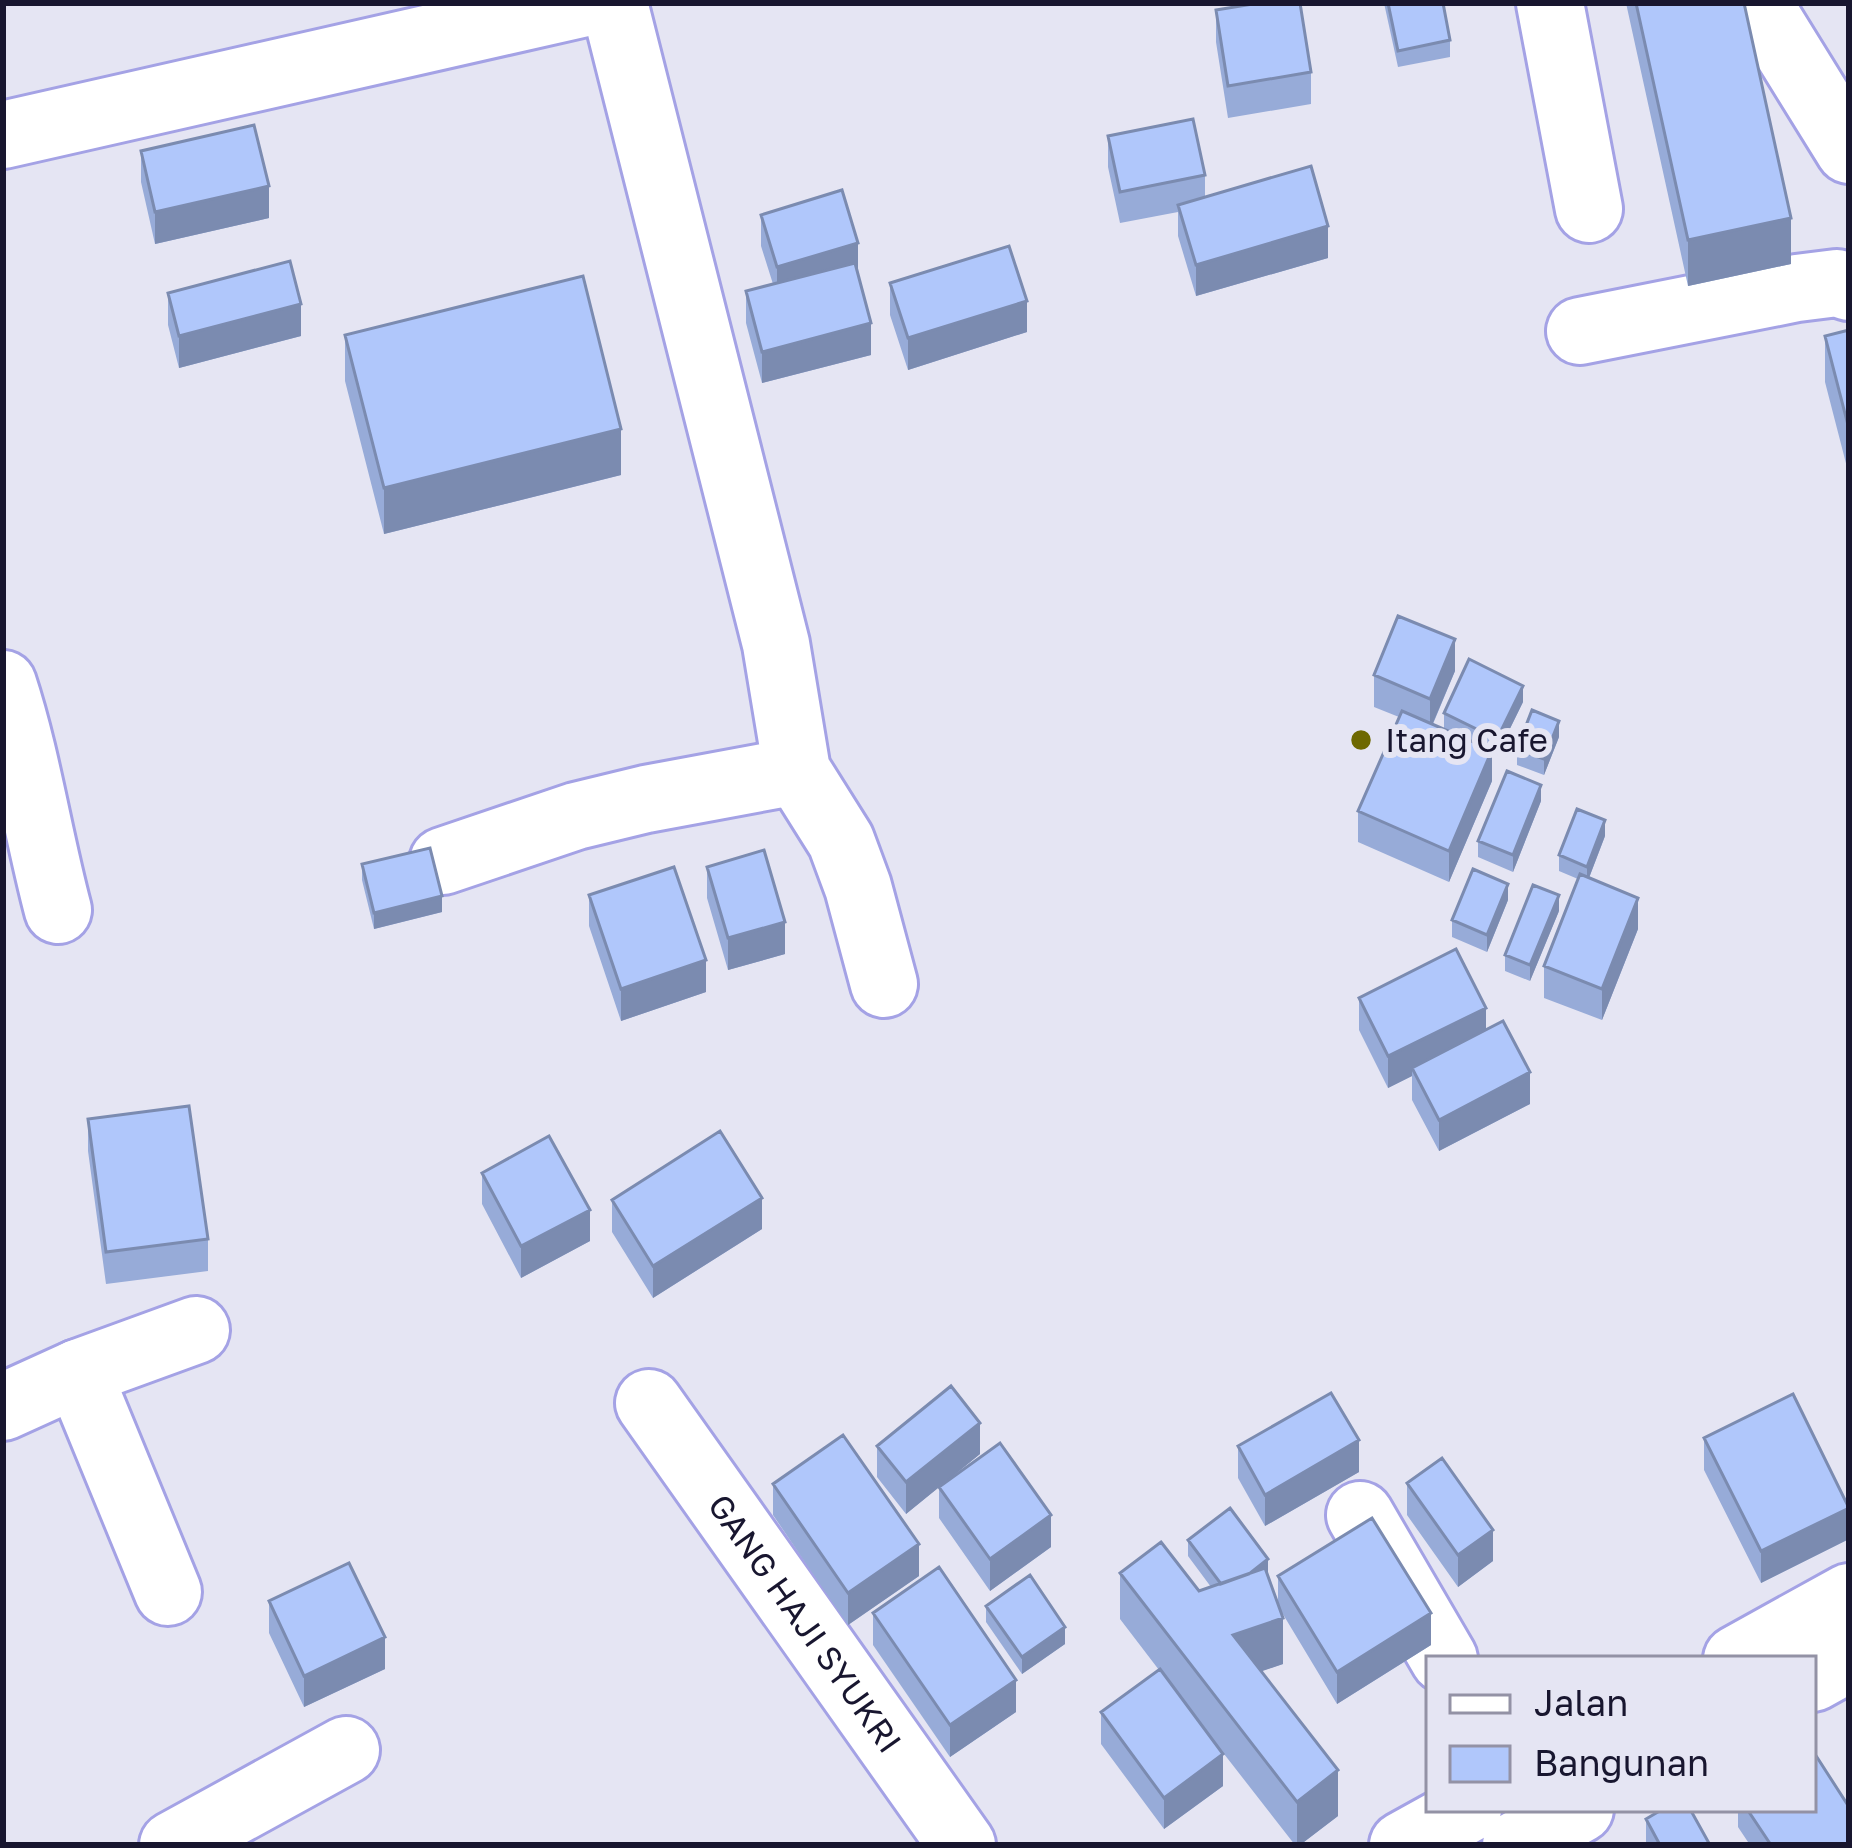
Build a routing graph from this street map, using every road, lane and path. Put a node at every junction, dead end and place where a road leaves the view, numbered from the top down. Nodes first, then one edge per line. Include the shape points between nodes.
1 (585, 3) edge
2 (614, 3) edge
3 (1550, 3) edge
4 (1758, 3) edge
5 (3, 135) edge
6 (1849, 150) edge
7 (1589, 209) dead end
8 (1849, 287) edge
9 (1580, 332) dead end
10 (3, 684) edge
11 (797, 771) junction
12 (443, 861) dead end
13 (58, 910) dead end
14 (884, 984) dead end
15 (196, 1330) dead end
16 (78, 1373) junction
17 (650, 1403) dead end
18 (3, 1407) edge
19 (1360, 1515) dead end
20 (168, 1592) dead end
21 (1831, 1644) edge
22 (1442, 1656) edge
23 (1756, 1656) edge
24 (346, 1750) dead end
25 (1463, 1812) edge
26 (1575, 1812) edge
27 (173, 1845) edge
28 (962, 1845) edge
29 (1403, 1845) edge
30 (1516, 1845) edge

1 - 5 street
2 - 11 street via 776,644
3 - 7 street
4 - 6 street
8 - 9 street via 1797,288
10 - 13 street
11 - 12 street via 576,816
11 - 14 street via 841,841
15 - 16 street
16 - 18 street
16 - 20 street
17 - 28 street, GANG HAJI SYUKRI
19 - 22 street
21 - 23 street
24 - 27 street
25 - 29 street
26 - 30 street

